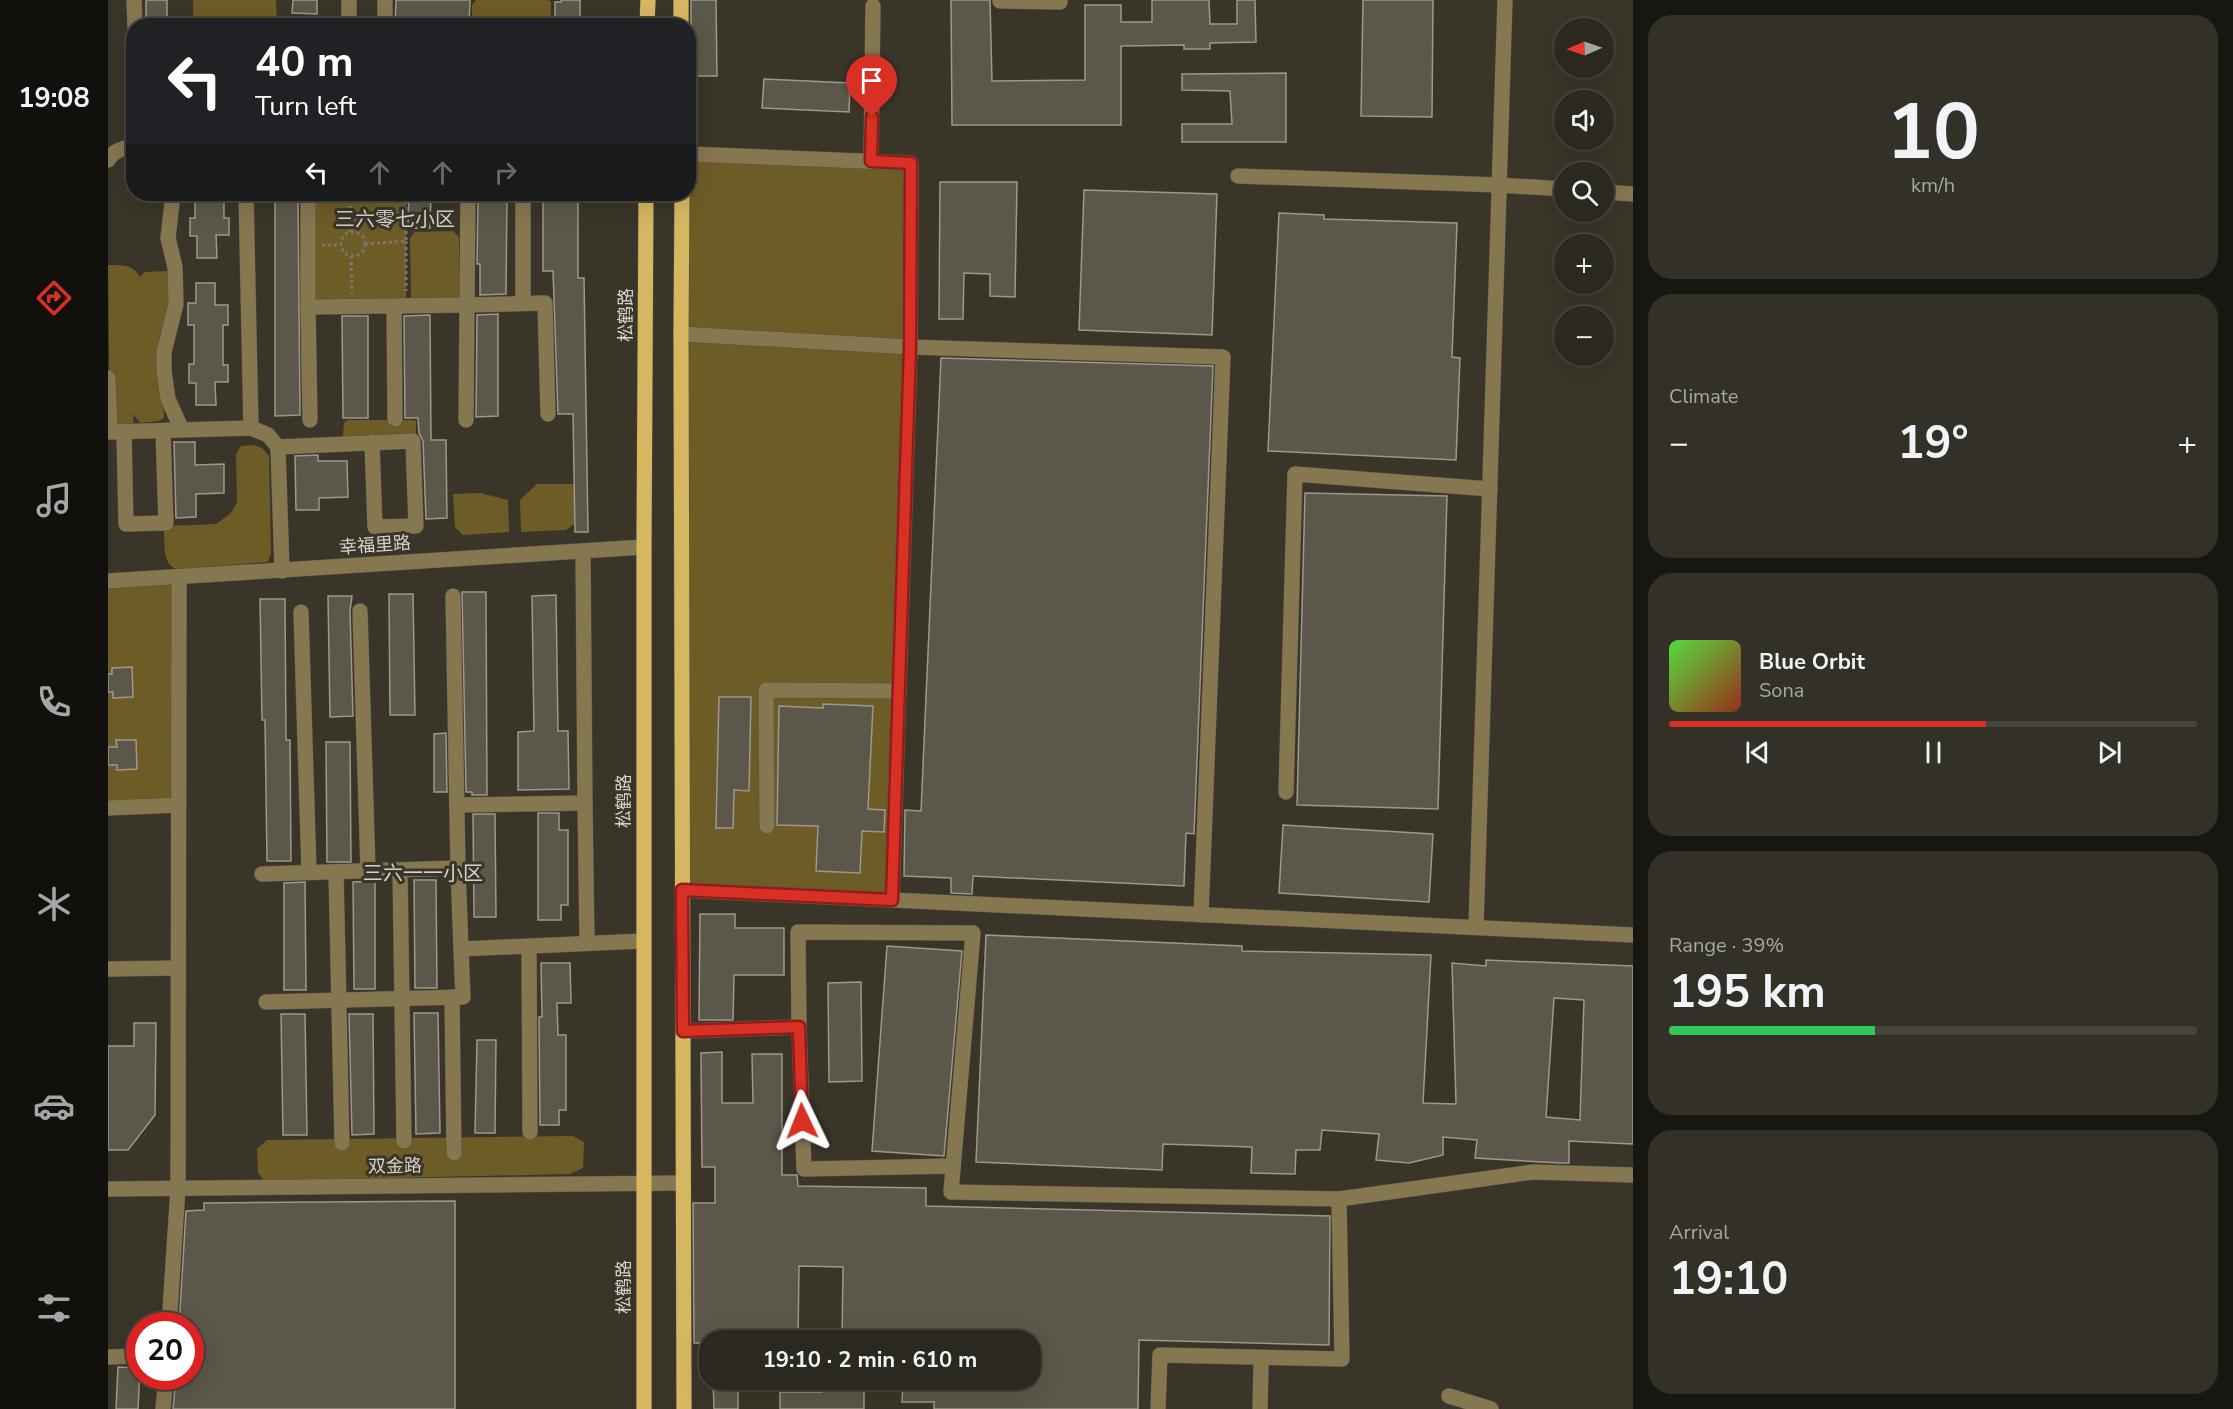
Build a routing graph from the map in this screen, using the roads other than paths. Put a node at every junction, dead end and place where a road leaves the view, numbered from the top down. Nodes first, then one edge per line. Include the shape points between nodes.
1 (134, 0) edge
2 (349, 0) edge
3 (385, 0) edge
4 (648, 0) edge
5 (681, 0) edge
6 (1060, 0) edge
7 (1505, 0) edge
8 (1000, 1) edge
9 (873, 6) dead end
10 (349, 17) dead end
11 (135, 18) edge
12 (385, 18) edge
13 (647, 18) edge
14 (681, 18) edge
15 (126, 147) edge
16 (696, 154) edge
17 (108, 160) edge
18 (871, 161) junction
19 (1238, 176) dead end
20 (1499, 185) junction
21 (1554, 188) edge
22 (1614, 193) edge
23 (1633, 194) edge
24 (172, 201) edge
25 (246, 201) edge
26 (308, 201) edge
27 (468, 201) edge
28 (524, 201) edge
29 (646, 201) edge
30 (682, 201) edge
31 (523, 303) junction
32 (467, 305) junction
33 (400, 306) junction
34 (308, 307) junction
35 (681, 334) junction
36 (910, 347) junction
37 (108, 378) edge
38 (548, 414) dead end
39 (395, 419) dead end
40 (310, 420) dead end
41 (466, 420) dead end
42 (251, 428) junction
43 (163, 430) junction
44 (182, 430) junction
45 (124, 432) junction
46 (372, 442) junction
47 (278, 447) junction
48 (1490, 489) junction
49 (644, 547) junction
50 (583, 551) junction
51 (282, 571) junction
52 (179, 578) junction
53 (108, 581) edge
54 (453, 596) dead end
55 (360, 610) dead end
56 (301, 612) dead end
57 (899, 691) junction
58 (1286, 792) dead end
59 (585, 803) junction
60 (179, 805) junction
61 (457, 805) junction
62 (108, 808) edge
63 (767, 826) dead end
64 (458, 868) junction
65 (368, 870) junction
66 (400, 870) junction
67 (309, 872) junction
68 (336, 872) junction
69 (262, 874) dead end
70 (682, 890) junction
71 (892, 900) junction
72 (1202, 915) junction
73 (1476, 927) junction
74 (1633, 935) edge
75 (643, 940) junction
76 (587, 943) junction
77 (530, 946) junction
78 (461, 949) junction
79 (178, 968) junction
80 (108, 969) edge
81 (452, 997) junction
82 (402, 998) junction
83 (339, 1000) junction
84 (266, 1002) dead end
85 (799, 1027) junction
86 (683, 1031) junction
87 (530, 1132) dead end
88 (404, 1142) dead end
89 (342, 1143) dead end
90 (454, 1153) dead end
91 (953, 1166) junction
92 (1633, 1175) edge
93 (644, 1183) junction
94 (683, 1183) junction
95 (178, 1188) junction
96 (108, 1189) edge
97 (1339, 1199) junction
98 (170, 1312) edge
99 (126, 1356) edge
100 (108, 1357) edge
101 (1261, 1366) dead end
102 (165, 1390) edge
103 (1449, 1396) dead end
104 (164, 1409) edge
105 (644, 1409) edge
106 (684, 1409) edge
107 (1158, 1409) edge
108 (1260, 1409) edge
109 (1491, 1409) edge

1 - 11 street
2 - 10 street
3 - 12 street
4 - 13 main road
5 - 14 main road
6 - 8 street
7 - 20 street
9 - 18 street
15 - 17 street via 111,154
16 - 18 street
18 - 36 street via 911,163
19 - 20 street
20 - 21 street
20 - 48 street
22 - 23 street
24 - 44 street via 168,238 175,267 176,304 164,352 164,371 168,399
25 - 42 street
26 - 34 street
27 - 32 street
28 - 31 street
29 - 49 main road, 松鹤路
30 - 35 main road
31 - 32 street
31 - 38 street via 545,303
32 - 33 street
32 - 41 street
33 - 34 street
33 - 39 street
34 - 40 street
35 - 36 street
35 - 70 main road
36 - 57 street
36 - 72 street via 1223,357
37 - 45 street via 110,432
42 - 44 street
42 - 47 street via 268,435
43 - 44 street
43 - 45 street
43 - 45 street via 166,523 126,524
46 - 46 street via 413,441 416,526 375,527
46 - 47 street
47 - 51 street
48 - 58 street via 1295,474
48 - 73 street
49 - 50 street, 幸福里路
49 - 75 main road, 松鹤路
50 - 51 street, 幸福里路
50 - 59 street
51 - 52 street, 幸福里路
52 - 53 street, 幸福里路
52 - 60 street
54 - 61 street
55 - 65 street
56 - 67 street
57 - 63 street via 766,690
57 - 71 street
59 - 61 street
59 - 76 street
60 - 62 street
60 - 79 street
61 - 64 street
64 - 66 street
64 - 78 street
65 - 66 street
65 - 68 street
66 - 82 street
67 - 68 street
67 - 69 street
68 - 83 street
70 - 71 street
70 - 86 main road
71 - 72 street
72 - 73 street
73 - 74 street
75 - 76 street
75 - 93 main road, 松鹤路
76 - 77 street
77 - 78 street
77 - 87 street
78 - 81 street via 463,997
79 - 80 street
79 - 95 street
81 - 82 street
81 - 90 street
82 - 83 street
82 - 88 street
83 - 84 street
83 - 89 street
85 - 86 street
85 - 91 street via 804,1169
85 - 91 street via 798,932 973,933
86 - 94 main road
91 - 97 street via 951,1192
92 - 97 street via 1533,1172
93 - 94 street, 双金路
93 - 95 street, 双金路
93 - 105 main road, 松鹤路
94 - 106 main road
95 - 96 street, 双金路
95 - 98 street
97 - 107 street via 1342,1359 1160,1355
99 - 100 street
101 - 108 street
102 - 104 street
103 - 109 street

